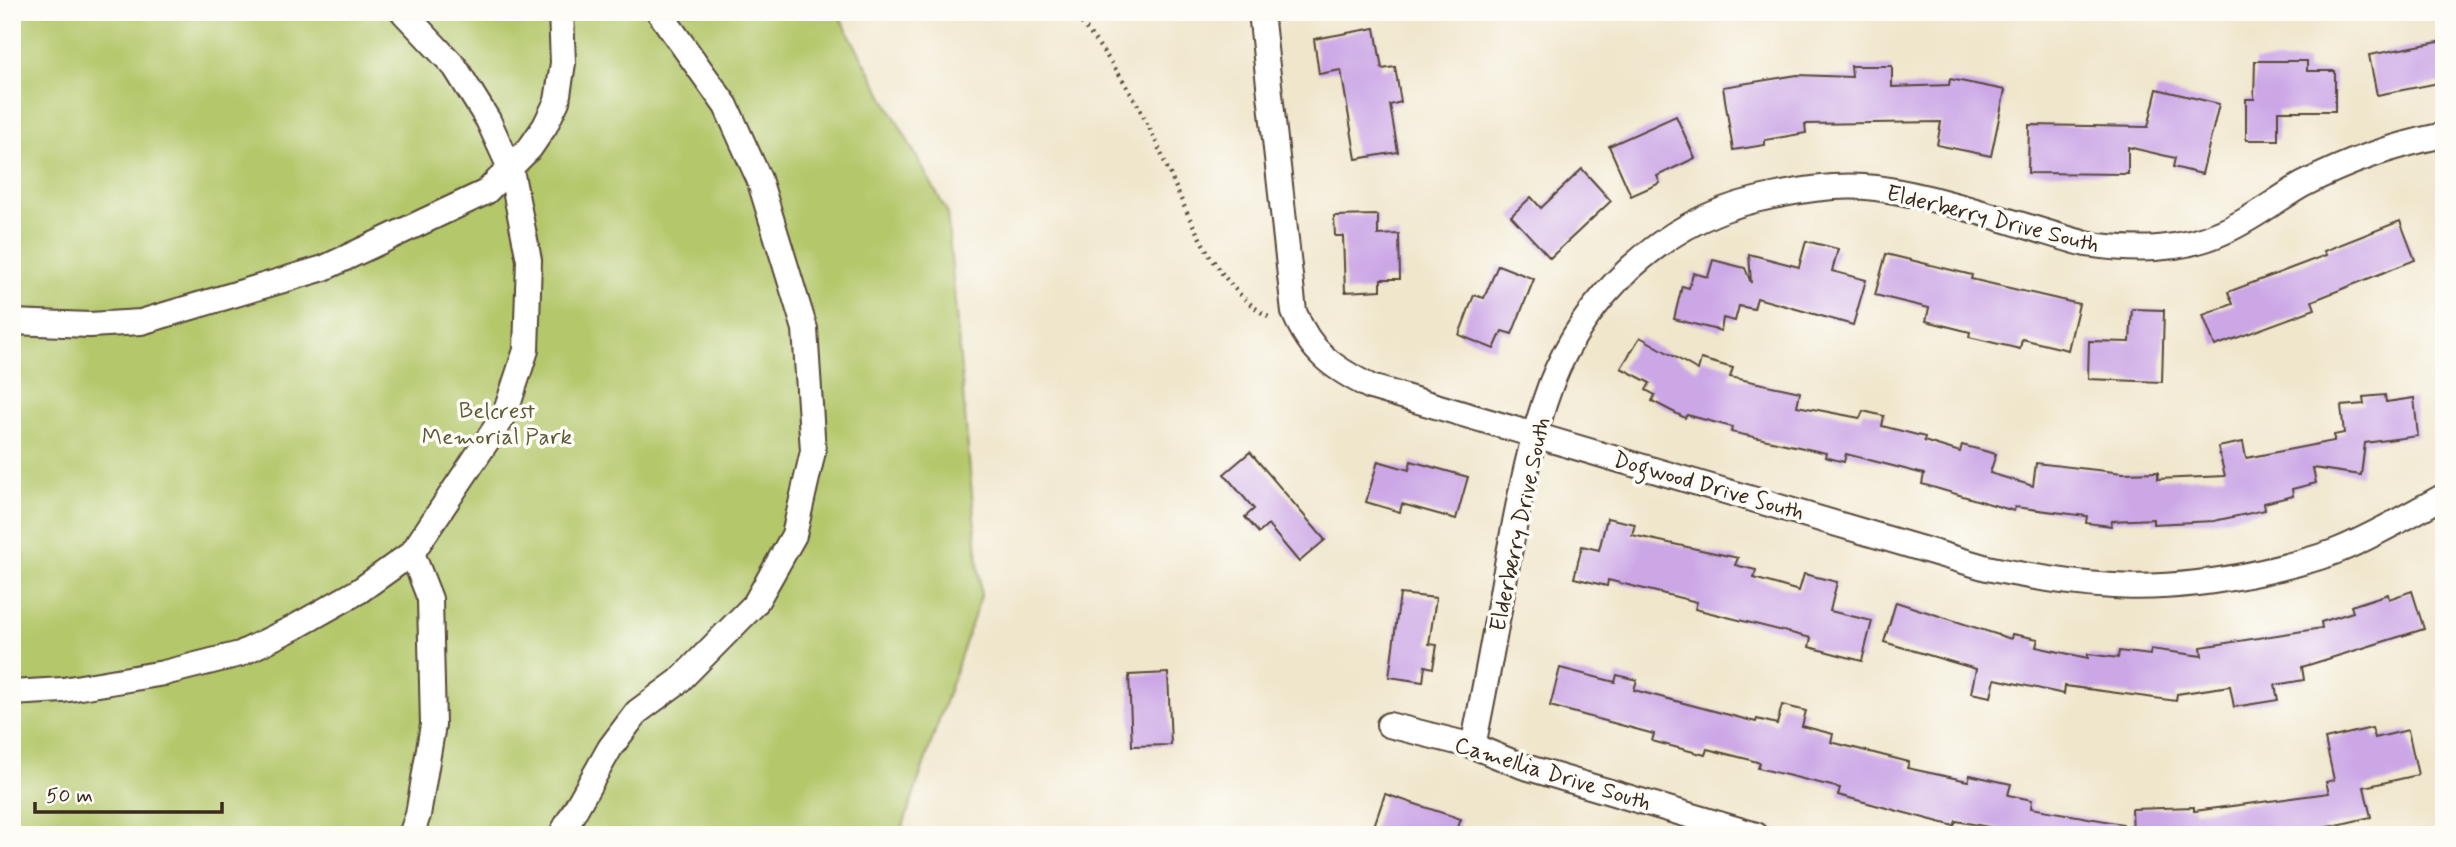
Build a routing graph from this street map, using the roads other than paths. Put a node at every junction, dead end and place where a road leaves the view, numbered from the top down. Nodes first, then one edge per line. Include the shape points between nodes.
1 (403, 12) edge
2 (561, 12) edge
3 (659, 12) edge
4 (1261, 12) edge
5 (2444, 135) edge
6 (511, 170) junction
7 (12, 322) edge
8 (1535, 434) junction
9 (2444, 496) edge
10 (412, 553) junction
11 (12, 693) edge
12 (1389, 726) dead end
13 (1474, 746) junction
14 (411, 835) edge
15 (561, 835) edge
16 (1756, 835) edge

1 - 6 street via 455,67 488,120
2 - 6 street via 563,63 557,101 545,126
3 - 15 street via 726,106 759,179 805,329 813,451 794,534 755,604 679,681 637,712 610,748
4 - 8 street, Dogwood Drive South via 1294,312 1304,337 1340,372 1371,387
5 - 8 street, Elderberry Drive South via 2356,160 2223,232 2154,249 2085,244 1875,188 1781,194 1727,207 1680,229 1646,253 1607,293 1578,332 1552,383
6 - 7 street via 486,192 442,214 324,268 242,295 141,322
6 - 10 street via 529,260 526,350 505,414
8 - 9 street, Dogwood Drive South via 1987,568 2056,582 2123,588 2207,584 2295,564 2338,551
8 - 13 street, Elderberry Drive South
10 - 11 street via 359,591 240,654 101,684
10 - 14 street via 430,599 433,726
12 - 13 street, Camellia Drive South
13 - 16 street, Camellia Drive South via 1522,766

